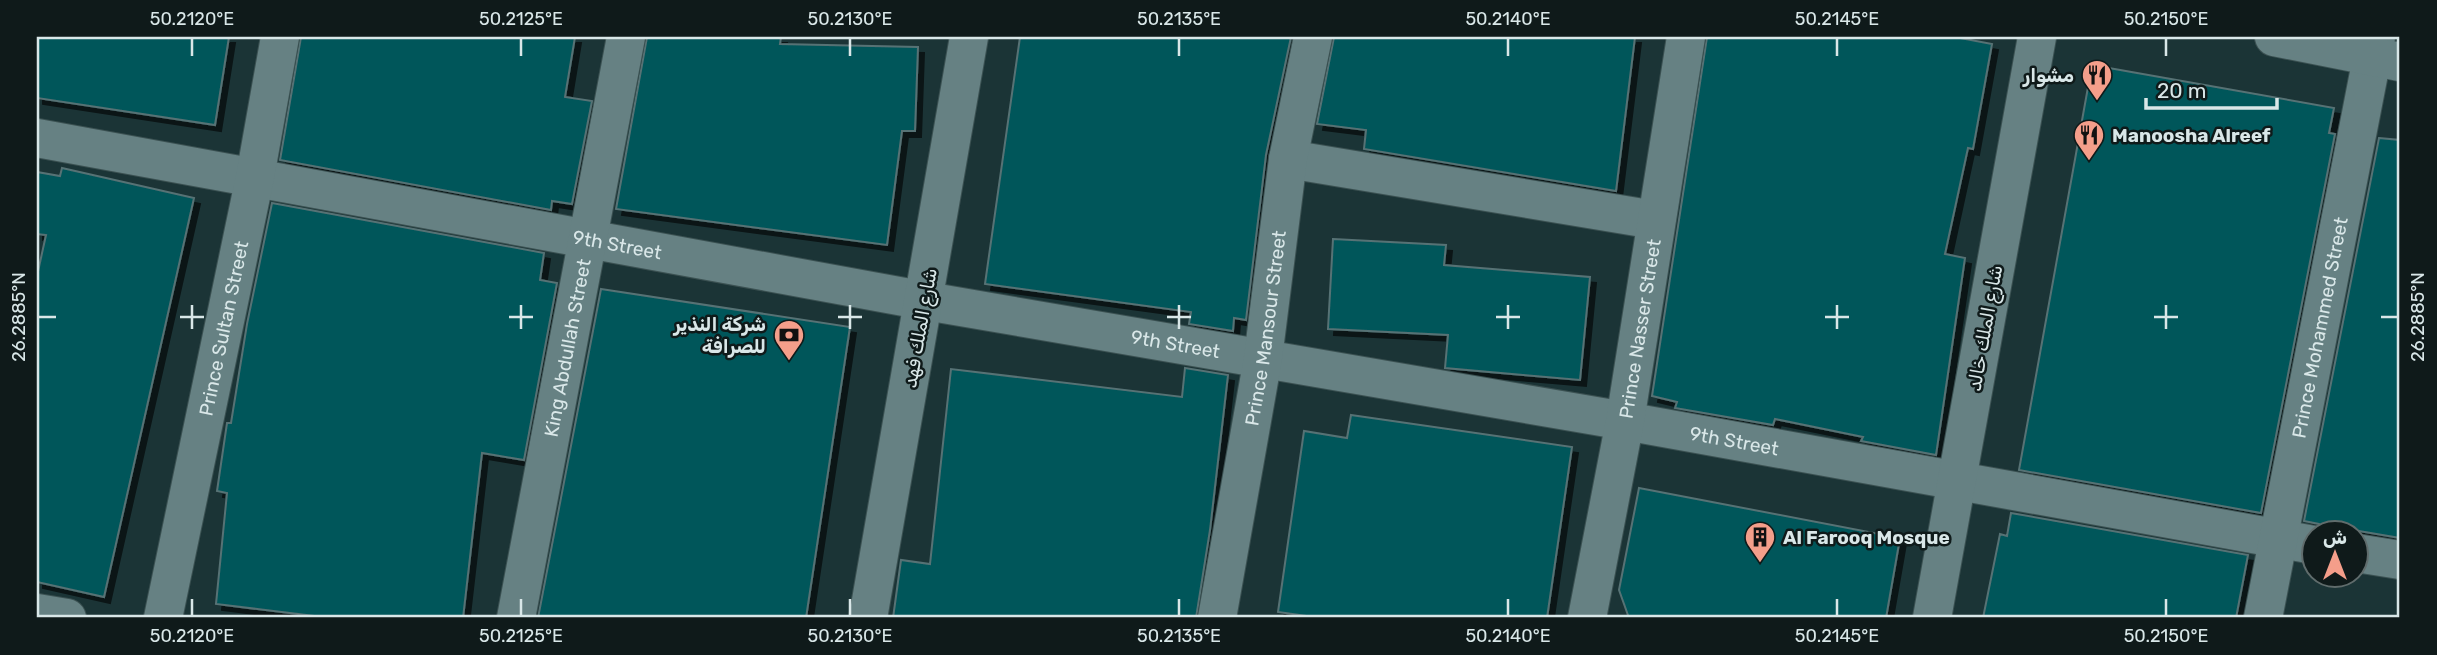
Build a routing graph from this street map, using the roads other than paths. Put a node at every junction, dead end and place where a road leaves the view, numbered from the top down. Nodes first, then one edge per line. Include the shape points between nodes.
1 (281, 37) edge
2 (626, 37) edge
3 (969, 37) edge
4 (1313, 37) edge
5 (1686, 37) edge
6 (2037, 37) edge
7 (2274, 37) edge
8 (2383, 52) edge
9 (37, 138) edge
10 (1288, 159) junction
11 (255, 177) junction
12 (1656, 220) junction
13 (586, 237) junction
14 (926, 301) junction
15 (1263, 358) junction
16 (1625, 421) junction
17 (1957, 482) junction
18 (2277, 539) junction
19 (2300, 543) edge
20 (2370, 555) edge
21 (2400, 560) edge
22 (37, 613) edge
23 (67, 618) edge
24 (163, 618) edge
25 (516, 618) edge
26 (868, 618) edge
27 (1217, 618) edge
28 (1587, 618) edge
29 (1932, 618) edge
30 (2263, 618) edge

1 - 11 street, Prince Sultan Street
2 - 13 street, King Abdullah Street
3 - 14 street, شارع الملك فهد
4 - 10 street, Prince Mansour Street
5 - 12 street, Prince Nasser Street
6 - 17 street, شارع الملك خالد
7 - 8 street
8 - 18 street, Prince Mohammed Street
9 - 11 street, 9th Street
10 - 12 street
10 - 15 street, Prince Mansour Street
11 - 13 street, 9th Street
11 - 24 street, Prince Sultan Street
12 - 16 street, Prince Nasser Street
13 - 14 street, 9th Street
13 - 25 street, King Abdullah Street
14 - 15 street, 9th Street
14 - 26 street, شارع الملك فهد
15 - 16 street, 9th Street
15 - 27 street, Prince Mansour Street
16 - 17 street, 9th Street
16 - 28 street, Prince Nasser Street
17 - 18 street, 9th Street
17 - 29 street, شارع الملك خالد
18 - 19 street, 9th Street
18 - 30 street, Prince Mohammed Street
20 - 21 street
22 - 23 street

